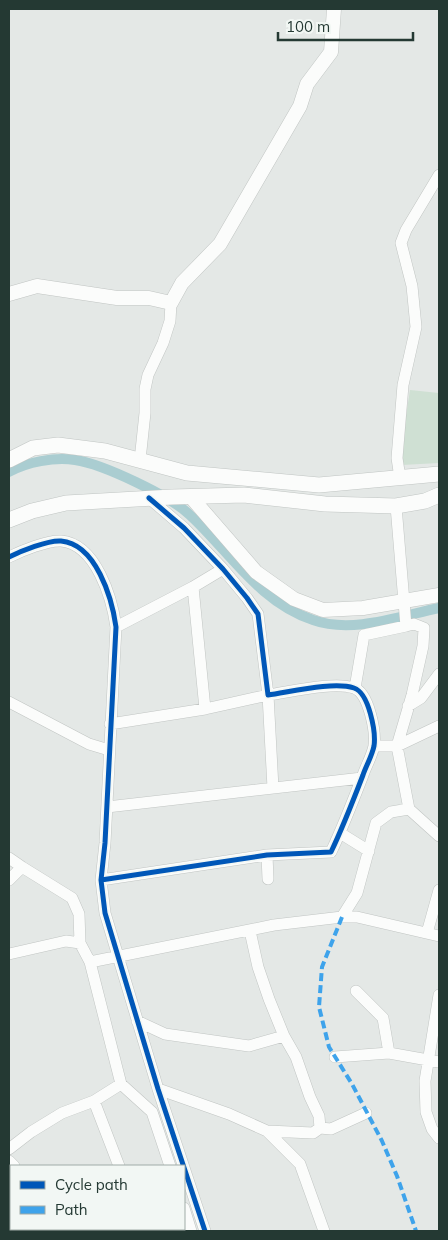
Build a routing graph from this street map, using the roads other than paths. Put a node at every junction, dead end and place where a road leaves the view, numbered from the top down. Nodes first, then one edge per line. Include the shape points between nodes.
1 (334, 9) edge
2 (439, 175) edge
3 (9, 294) edge
4 (171, 303) junction
5 (9, 460) edge
6 (140, 460) junction
7 (439, 474) edge
8 (400, 478) junction
9 (366, 481) junction
10 (439, 495) edge
11 (191, 497) junction
12 (152, 498) junction
13 (370, 505) junction
14 (396, 506) junction
15 (9, 520) edge
16 (9, 556) edge
17 (223, 569) junction
18 (193, 587) junction
19 (439, 595) edge
20 (405, 615) junction
21 (116, 627) junction
22 (439, 674) edge
23 (355, 688) junction
24 (268, 695) junction
25 (9, 702) edge
26 (408, 706) junction
27 (205, 709) junction
28 (110, 724) junction
29 (439, 726) edge
30 (374, 746) junction
31 (397, 746) junction
32 (109, 750) junction
33 (362, 778) junction
34 (274, 788) junction
35 (107, 807) junction
36 (409, 809) junction
37 (340, 834) junction
38 (439, 836) edge
39 (369, 851) junction
40 (267, 855) junction
41 (9, 858) edge
42 (22, 867) junction
43 (268, 879) dead end
44 (9, 880) edge
45 (101, 880) junction
46 (439, 890) edge
47 (342, 916) junction
48 (250, 931) junction
49 (427, 933) junction
50 (439, 936) edge
51 (80, 943) junction
52 (9, 954) edge
53 (117, 957) junction
54 (90, 962) junction
55 (356, 991) dead end
56 (439, 995) edge
57 (138, 1021) junction
58 (284, 1036) junction
59 (390, 1053) junction
60 (335, 1057) dead end
61 (434, 1062) edge
62 (121, 1084) junction
63 (158, 1090) junction
64 (94, 1101) junction
65 (366, 1112) dead end
66 (320, 1128) junction
67 (267, 1130) junction
68 (439, 1138) edge
69 (9, 1149) edge
70 (119, 1165) edge
71 (170, 1165) edge
72 (183, 1165) edge
73 (185, 1171) edge
74 (185, 1211) edge
75 (191, 1231) edge
76 (205, 1231) edge
77 (324, 1231) edge

1 - 4 street via 332,52 307,84 300,106 220,244 182,283
2 - 8 street via 401,243 412,286 416,327 403,385 397,458
3 - 4 street via 37,286
4 - 6 street via 170,321 145,389
5 - 6 main road via 33,448 58,445 105,451
6 - 9 main road via 186,472 242,479 319,486
7 - 8 main road
8 - 9 main road
9 - 13 main road
10 - 14 main road
11 - 12 main road
11 - 13 main road via 244,495 324,504
11 - 20 street via 256,572 294,599 323,610 363,608
12 - 15 main road via 66,503
12 - 17 street
13 - 14 main road
14 - 20 street
16 - 21 street via 59,541 75,544 91,559 106,587
17 - 18 street
17 - 24 street via 258,614
18 - 21 street
18 - 27 street
19 - 20 street
20 - 23 street via 364,635
20 - 26 street via 424,628 423,646
21 - 28 street
22 - 26 street via 421,698
23 - 24 street via 332,686
23 - 30 street via 362,692 369,708
24 - 27 street
24 - 34 street
25 - 32 street via 89,744
26 - 31 street
27 - 28 street
28 - 32 street
29 - 31 street
30 - 31 street
30 - 33 street
31 - 36 street
32 - 35 street
33 - 34 street
33 - 37 street
34 - 35 street
35 - 45 street
36 - 38 street
36 - 39 street via 390,812 376,823
37 - 39 street
37 - 40 street via 331,852
39 - 47 street via 357,894
40 - 43 street
40 - 45 street
41 - 42 street
42 - 44 street
42 - 51 street via 72,898 79,914
45 - 53 street via 105,913
46 - 49 street
47 - 48 street
47 - 49 street
48 - 53 street
48 - 58 street via 258,967
49 - 50 street
51 - 52 street via 66,941
51 - 54 street
53 - 54 street
53 - 57 street
54 - 62 street
55 - 59 street via 383,1018
56 - 61 street
57 - 58 street via 165,1034 250,1046
57 - 63 street
58 - 66 street via 296,1057 319,1116
59 - 60 street
59 - 61 street
61 - 68 street via 425,1081 426,1112
62 - 64 street
62 - 71 street via 152,1112
63 - 67 street
63 - 72 street
64 - 69 street via 62,1113
64 - 70 street
65 - 66 street via 331,1129
66 - 67 street via 313,1133
67 - 77 street via 300,1164
73 - 76 street
74 - 75 street

